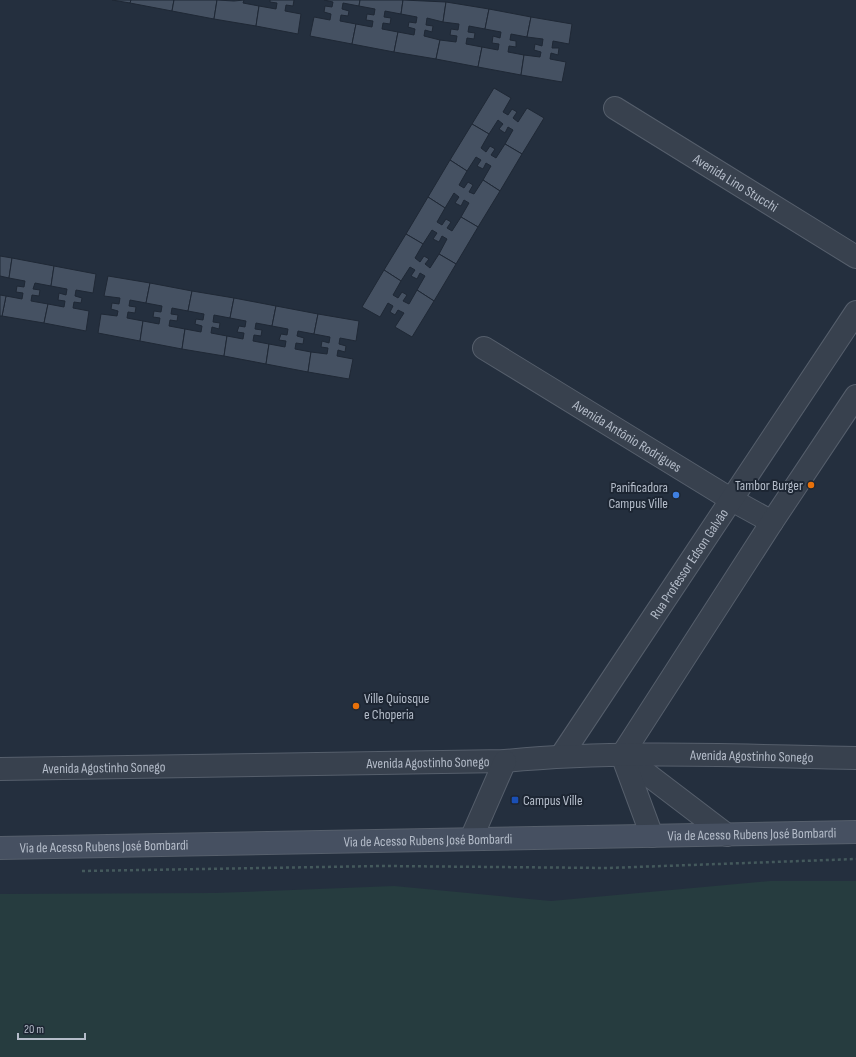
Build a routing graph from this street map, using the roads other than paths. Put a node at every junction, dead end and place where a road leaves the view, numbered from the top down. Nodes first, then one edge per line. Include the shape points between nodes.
1 (615, 108) dead end
2 (856, 258) edge
3 (856, 312) edge
4 (484, 348) dead end
5 (856, 396) edge
6 (732, 500) junction
7 (772, 522) junction
8 (622, 755) junction
9 (562, 756) junction
10 (856, 758) edge
11 (505, 761) junction
12 (0, 769) edge
13 (856, 832) edge
14 (727, 835) junction
15 (652, 836) junction
16 (471, 839) junction
17 (0, 848) edge

1 - 2 street, Avenida Lino Stucchi
3 - 6 street, Rua Professor Edson Galvão
4 - 6 street, Avenida Antônio Rodrigues
5 - 7 street
6 - 7 street, Avenida Antônio Rodrigues
6 - 9 street, Rua Professor Edson Galvão
7 - 8 street
8 - 9 street, Avenida Agostinho Sonego
8 - 10 street, Avenida Agostinho Sonego
8 - 14 street
8 - 15 street
9 - 11 street, Avenida Agostinho Sonego
11 - 12 street, Avenida Agostinho Sonego
11 - 16 street
13 - 14 main road, Via de Acesso Rubens José Bombardi
14 - 15 main road, Via de Acesso Rubens José Bombardi
15 - 16 main road, Via de Acesso Rubens José Bombardi
16 - 17 main road, Via de Acesso Rubens José Bombardi

